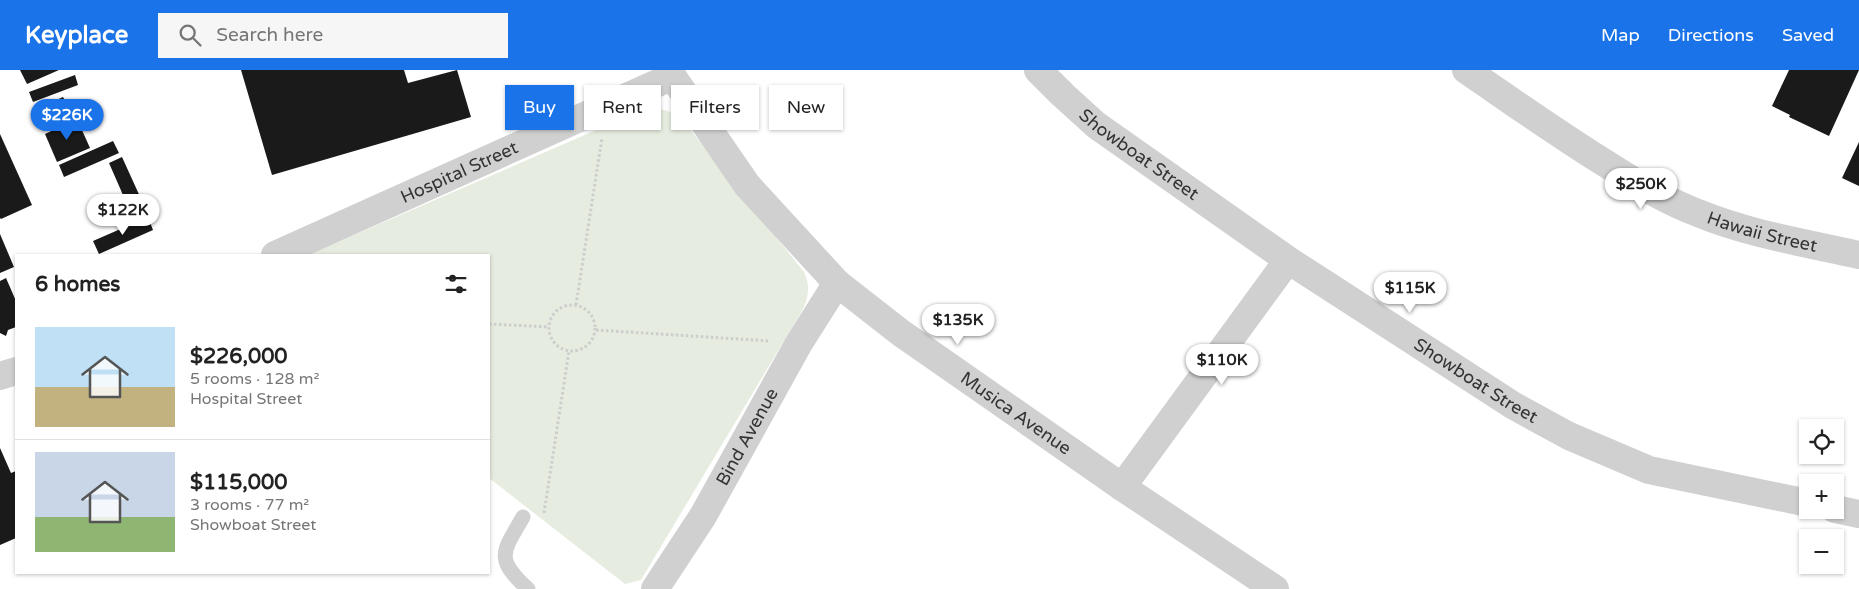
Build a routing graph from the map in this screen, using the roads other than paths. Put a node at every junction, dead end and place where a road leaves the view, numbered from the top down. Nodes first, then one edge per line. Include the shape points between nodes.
1 (1038, 70) edge
2 (1466, 70) edge
3 (669, 73) edge
4 (277, 254) edge
5 (1859, 255) edge
6 (1288, 260) junction
7 (837, 283) junction
8 (15, 371) edge
9 (0, 376) edge
10 (1122, 487) junction
11 (1799, 501) edge
12 (1844, 511) edge
13 (1859, 514) edge
14 (523, 517) dead end
15 (528, 589) edge
16 (655, 589) edge
17 (1275, 589) edge

1 - 6 street, Showboat Street via 1096,125
2 - 5 street, Hawaii Street via 1577,146 1664,198 1731,225
3 - 4 street, Hospital Street via 606,106
3 - 7 street, Musica Avenue via 747,185
6 - 10 street
6 - 11 street, Showboat Street via 1514,406 1569,436 1650,470
7 - 10 street, Musica Avenue via 902,333
7 - 16 street, Bind Avenue via 799,343 702,516
8 - 9 street
10 - 17 street, Musica Avenue
12 - 13 street
14 - 15 lane via 506,548 505,558 508,567

